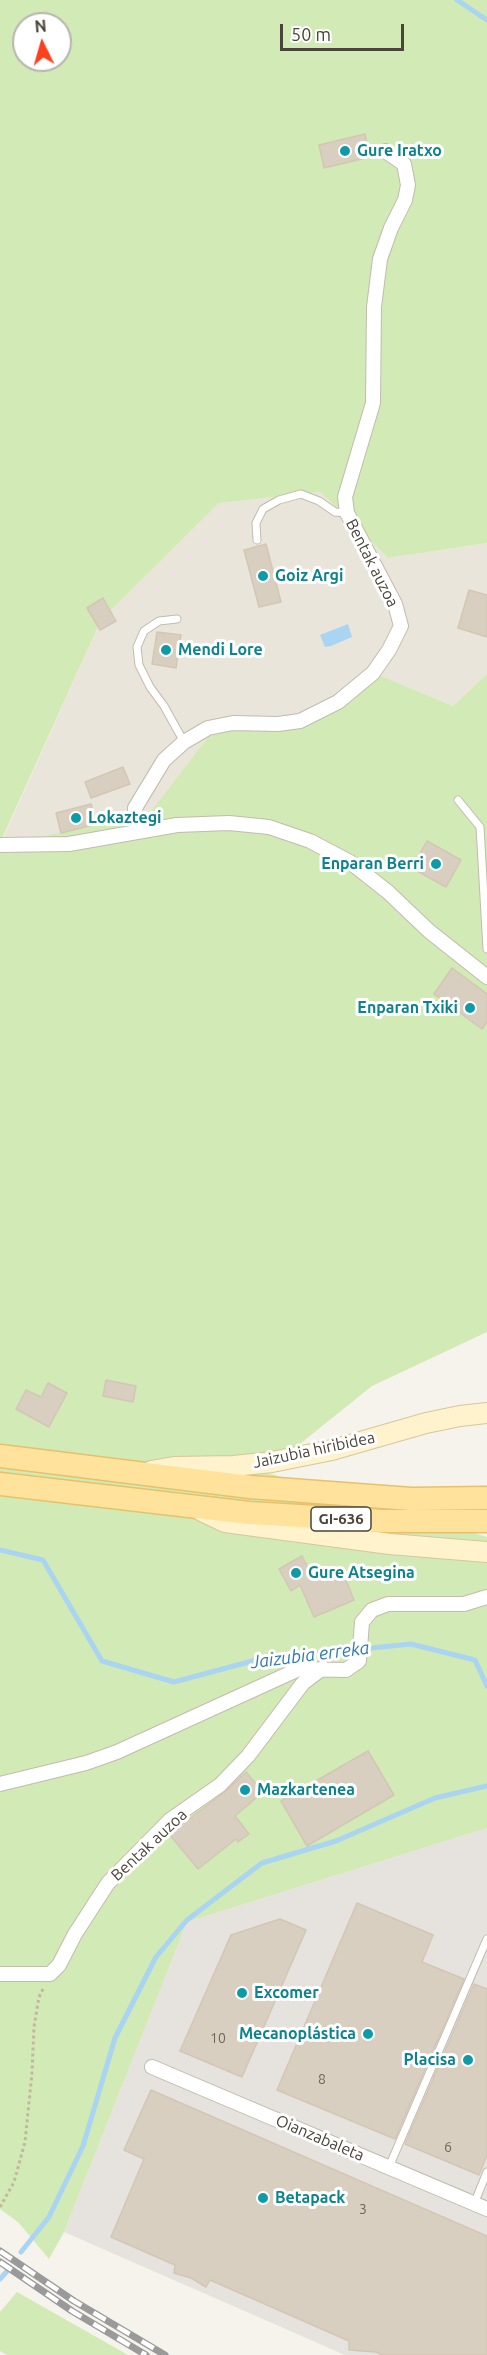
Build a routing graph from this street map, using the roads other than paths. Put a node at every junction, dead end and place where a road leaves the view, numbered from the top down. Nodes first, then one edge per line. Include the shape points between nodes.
1 (385, 151) dead end
2 (347, 513) junction
3 (257, 540) dead end
4 (177, 619) dead end
5 (184, 742) junction
6 (458, 800) dead end
7 (136, 831) junction
8 (0, 845) edge
9 (487, 949) edge
10 (487, 977) edge
11 (487, 1413) edge
12 (0, 1456) edge
13 (140, 1473) junction
14 (0, 1484) edge
15 (487, 1498) edge
16 (196, 1508) junction
17 (487, 1521) edge
18 (487, 1552) edge
19 (487, 1598) edge
20 (323, 1668) junction
21 (0, 1784) edge
22 (487, 1939) edge
23 (0, 1974) edge
24 (152, 2067) dead end
25 (389, 2167) junction
26 (487, 2172) edge
27 (480, 2206) edge

1 - 2 street, Bentak auzoa via 404,164 408,185 380,259 374,307 374,403 345,497
2 - 3 lane via 336,512 301,494 279,500 263,509 256,523
2 - 5 street, Bentak auzoa via 395,604 401,626 373,673 338,702 300,721 232,723 208,728
4 - 5 lane via 159,621 144,631 137,647 139,665
5 - 7 street, Bentak auzoa via 164,760 135,808
6 - 9 lane via 480,827
7 - 8 street via 69,844
7 - 10 street via 229,823 269,827 310,841 350,862
11 - 13 main road, Jaizubia hiribidea via 426,1423 332,1450 272,1462 174,1467
12 - 13 main road, GI-636
13 - 15 main road, GI-636 via 250,1487 372,1496
14 - 16 main road, GI-636
16 - 17 main road, GI-636 via 316,1518
16 - 18 main road via 225,1522 390,1544
19 - 20 street via 464,1604 388,1604 372,1610 362,1622 359,1661 346,1670
20 - 21 street via 299,1669 117,1752
20 - 23 street, Bentak auzoa via 303,1683 248,1756 220,1785 170,1820 108,1882 50,1974
22 - 25 lane
24 - 25 street, Oianzabaleta
25 - 27 street, Oianzabaleta
26 - 27 lane

